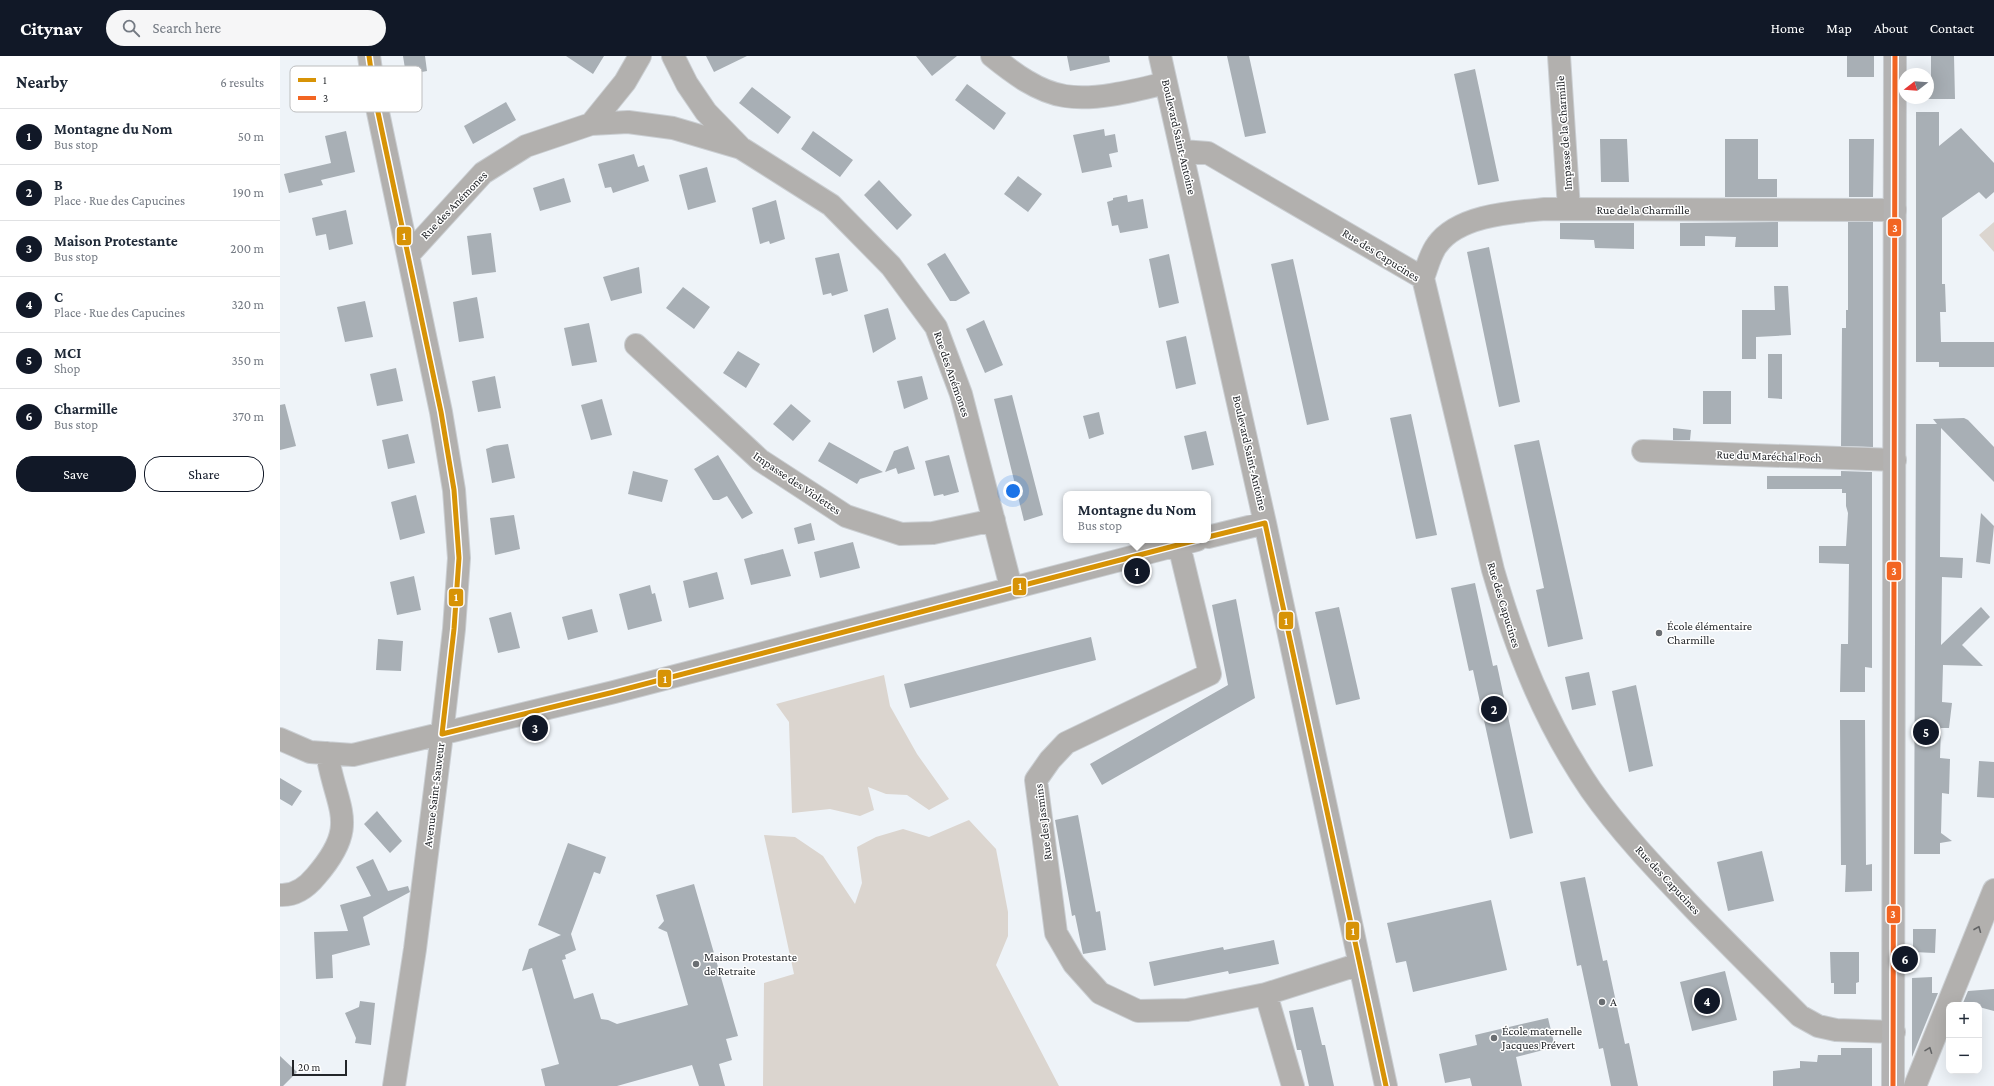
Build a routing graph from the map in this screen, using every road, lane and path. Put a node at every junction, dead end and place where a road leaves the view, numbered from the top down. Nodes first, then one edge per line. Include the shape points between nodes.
1 (369, 56) edge
2 (640, 56) edge
3 (673, 56) edge
4 (992, 56) edge
5 (1160, 56) edge
6 (1559, 56) edge
7 (1895, 56) edge
8 (370, 66) edge
9 (1166, 83) junction
10 (378, 112) edge
11 (591, 124) junction
12 (741, 148) junction
13 (1182, 151) junction
14 (1569, 209) junction
15 (1895, 210) junction
16 (408, 254) junction
17 (1422, 278) junction
18 (636, 345) dead end
19 (1643, 451) dead end
20 (1895, 460) junction
21 (994, 520) junction
22 (1265, 523) junction
23 (1211, 536) edge
24 (1184, 543) edge
25 (1188, 543) edge
26 (1011, 587) junction
27 (442, 734) junction
28 (280, 738) edge
29 (327, 753) junction
30 (1994, 890) edge
31 (280, 895) edge
32 (1360, 964) junction
33 (1266, 994) junction
34 (1894, 1032) junction
35 (394, 1086) edge
36 (1293, 1086) edge
37 (1386, 1086) edge
38 (1893, 1086) edge
39 (1915, 1086) edge

1 - 8 street, Avenue Saint-Sauveur
2 - 11 street via 625,82
3 - 12 street, Rue des Anémones via 687,84 706,112
4 - 9 street via 1043,89 1065,96 1104,96
5 - 9 street, Boulevard Saint-Antoine
6 - 14 street, Impasse de la Charmille
7 - 15 main road
9 - 13 street, Boulevard Saint-Antoine
10 - 16 street, Avenue Saint-Sauveur
11 - 12 street, Rue des Anémones via 628,122 673,128
11 - 16 street, Rue des Anémones via 526,146 483,173
12 - 21 street, Rue des Anémones via 831,205 891,266 936,327 961,394
13 - 17 street, Rue des Capucines via 1208,154
13 - 22 street, Boulevard Saint-Antoine
14 - 15 street, Rue de la Charmille
14 - 17 street, Rue de la Charmille via 1519,211 1464,224 1437,244
15 - 20 main road
16 - 27 street, Avenue Saint-Sauveur via 441,412 454,490 458,543 454,629
17 - 34 street, Rue des Capucines via 1505,612 1515,643 1565,748 1591,789 1638,848 1668,882 1800,1016 1818,1026 1836,1030
18 - 21 street, Impasse des Violettes via 760,460 846,516 901,534 933,533
19 - 20 street, Rue du Maréchal Foch
20 - 34 main road
21 - 26 street, Rue des Anémones
22 - 23 street
22 - 32 street, Boulevard Saint-Antoine
24 - 26 street
25 - 33 street, Rue des Jasmins via 1210,674 1066,743 1036,780 1056,933 1074,964 1100,993 1138,1011 1187,1010
26 - 27 street via 621,690
27 - 29 street via 353,755
27 - 35 street, Avenue Saint-Sauveur via 415,949
28 - 29 street via 310,752
29 - 31 street via 343,815 342,833 330,861 306,889
39 -> 30 street
32 - 33 street, Rue des Jasmins
32 - 37 street, Boulevard Saint-Antoine
33 - 36 street
34 - 38 main road

